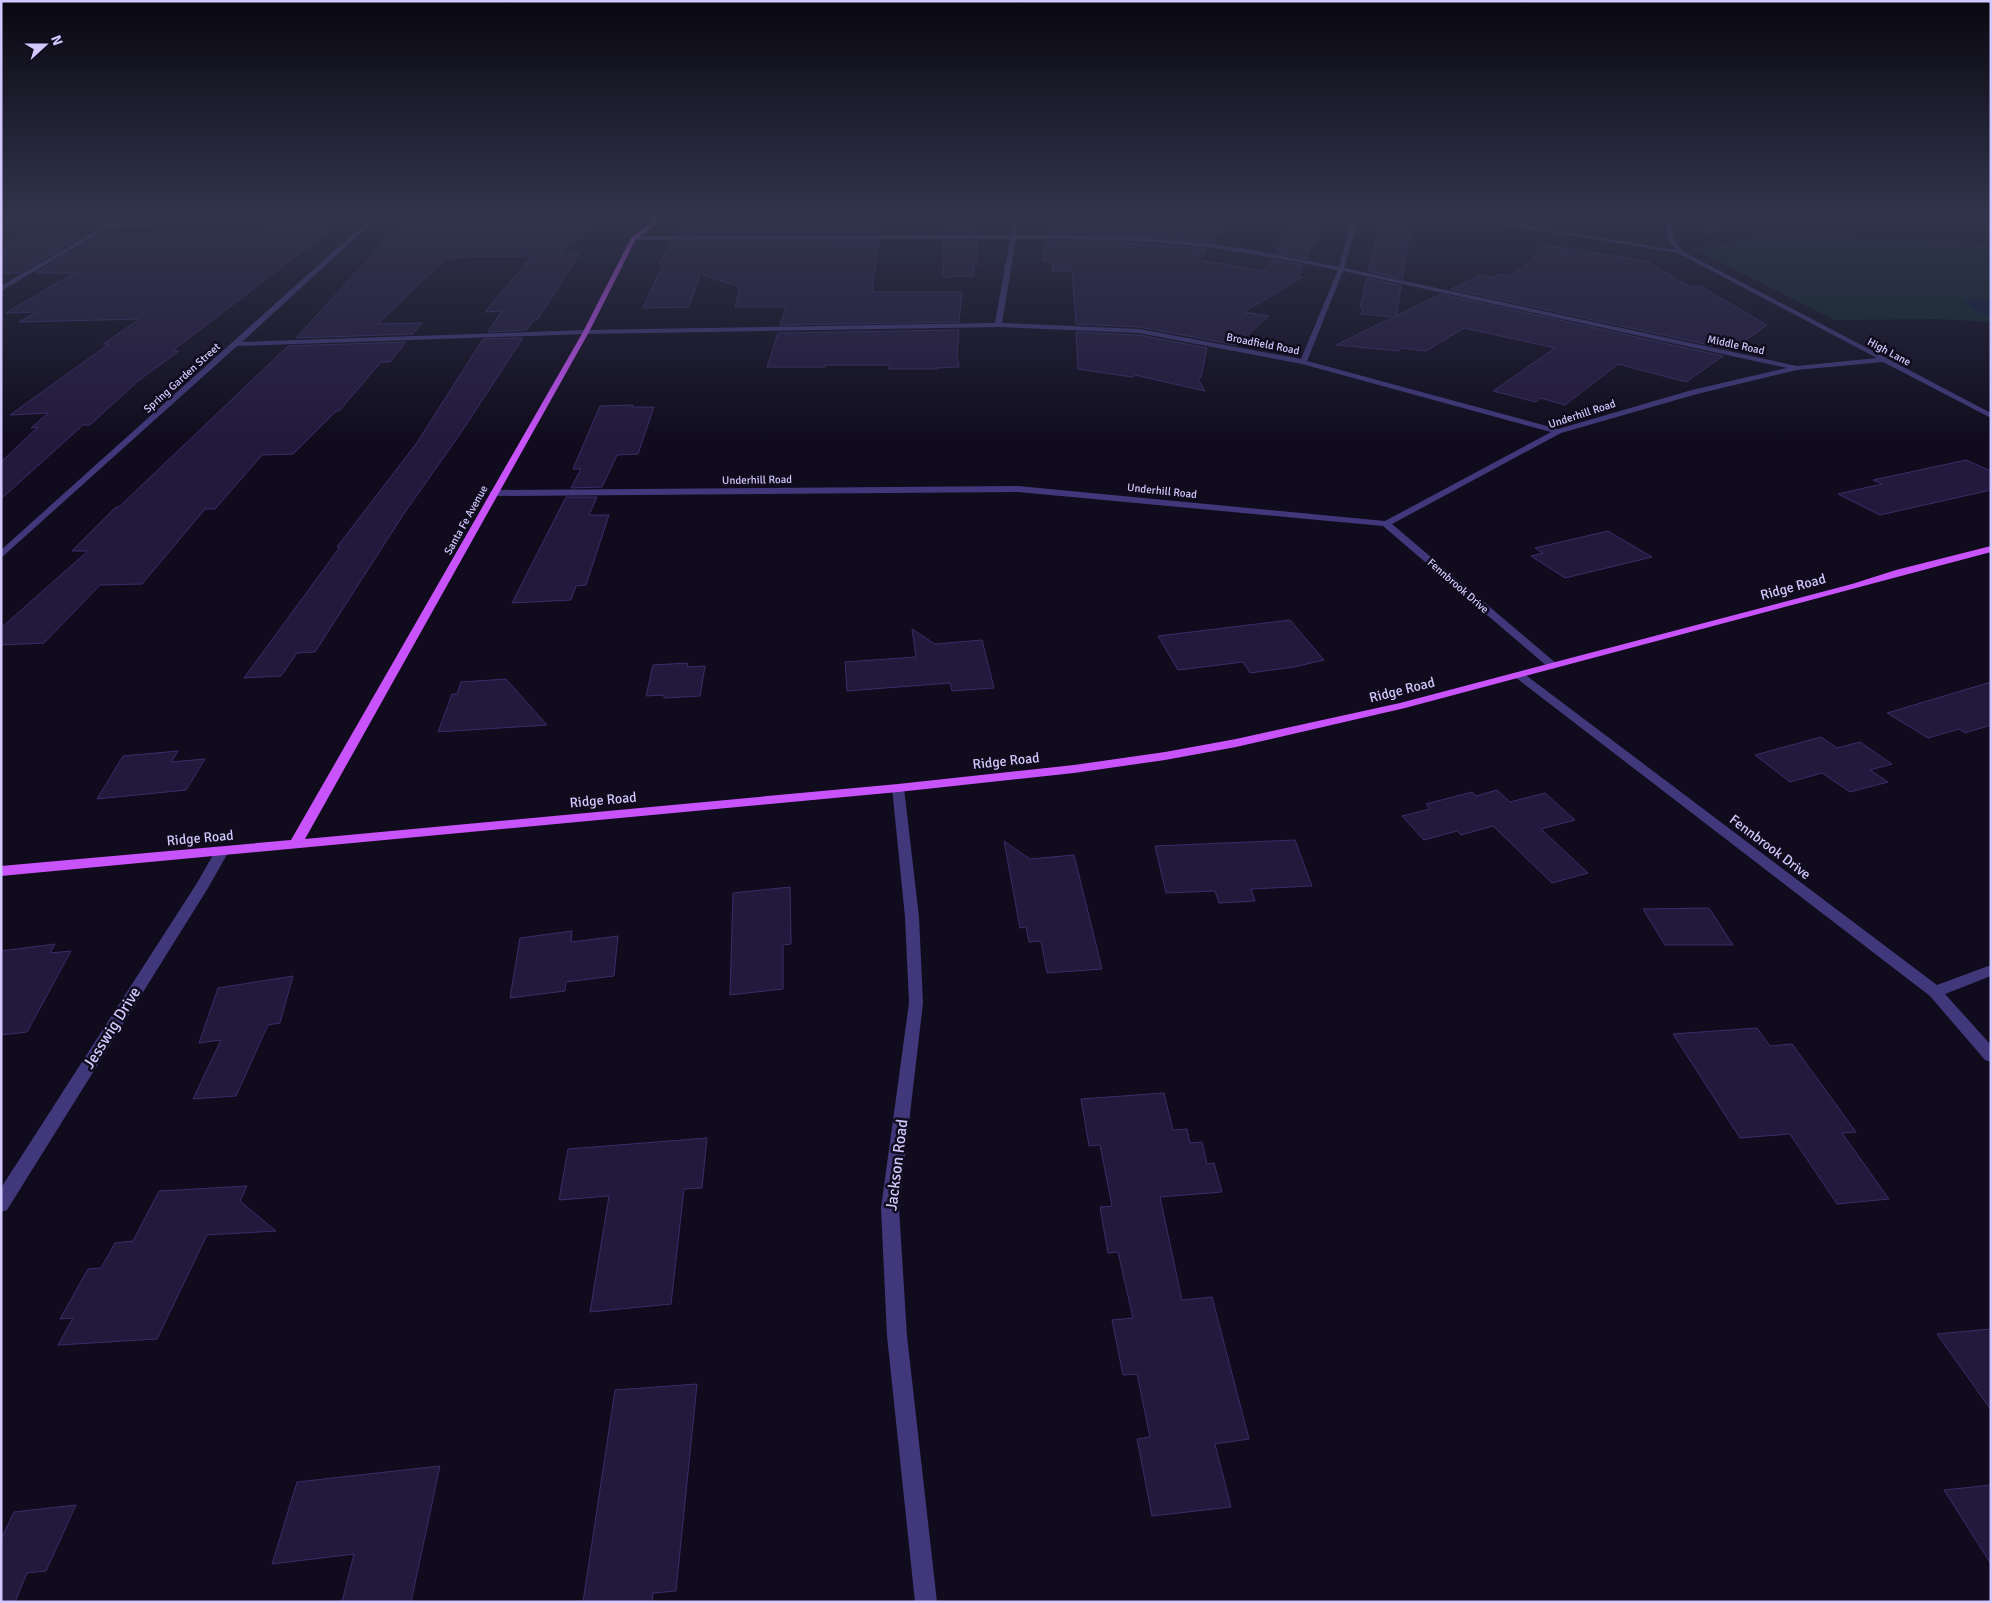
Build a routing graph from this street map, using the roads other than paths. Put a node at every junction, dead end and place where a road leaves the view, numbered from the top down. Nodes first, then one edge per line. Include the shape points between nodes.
1 (295, 291) edge
2 (607, 291) edge
3 (1004, 291) edge
4 (1332, 291) edge
5 (1441, 291) edge
6 (1753, 291) edge
7 (998, 325) junction
8 (586, 332) junction
9 (237, 344) junction
10 (1883, 360) junction
11 (1303, 362) junction
12 (1797, 368) junction
13 (1991, 416) edge
14 (1558, 431) junction
15 (493, 493) junction
16 (1386, 524) junction
17 (1991, 549) edge
18 (1, 555) edge
19 (1553, 666) junction
20 (1519, 675) junction
21 (898, 788) junction
22 (296, 843) junction
23 (222, 851) junction
24 (1, 871) edge
25 (1991, 970) edge
26 (1936, 992) junction
27 (1991, 1056) edge
28 (1, 1204) edge
29 (926, 1602) edge

1 - 9 street, Spring Garden Street
2 - 8 main road, Santa Fe Avenue
3 - 7 street
4 - 11 street
5 - 12 street, Middle Road
6 - 10 street, High Lane
7 - 8 street, Broadfield Road
7 - 11 street, Broadfield Road via 1138,332
8 - 9 street, Broadfield Road
8 - 15 main road, Santa Fe Avenue
9 - 18 street, Spring Garden Street
10 - 12 street, Middle Road
10 - 13 street, High Lane
11 - 14 street, Broadfield Road
12 - 14 street, Underhill Road via 1695,392
14 - 16 street, Underhill Road
15 - 16 street, Underhill Road via 1018,489
15 - 22 main road, Santa Fe Avenue
16 - 19 street, Fennbrook Drive
17 - 19 main road, Ridge Road
19 - 20 main road, Ridge Road
20 - 21 main road, Ridge Road via 1236,743 1116,763
20 - 26 street, Fennbrook Drive
21 - 22 main road, Ridge Road
21 - 29 street, Jackson Road via 912,917 916,1003 890,1208 897,1336
22 - 23 main road, Ridge Road
23 - 24 main road, Ridge Road
23 - 28 street, Jesswig Drive
25 - 26 street
26 - 27 street, Fennbrook Drive

